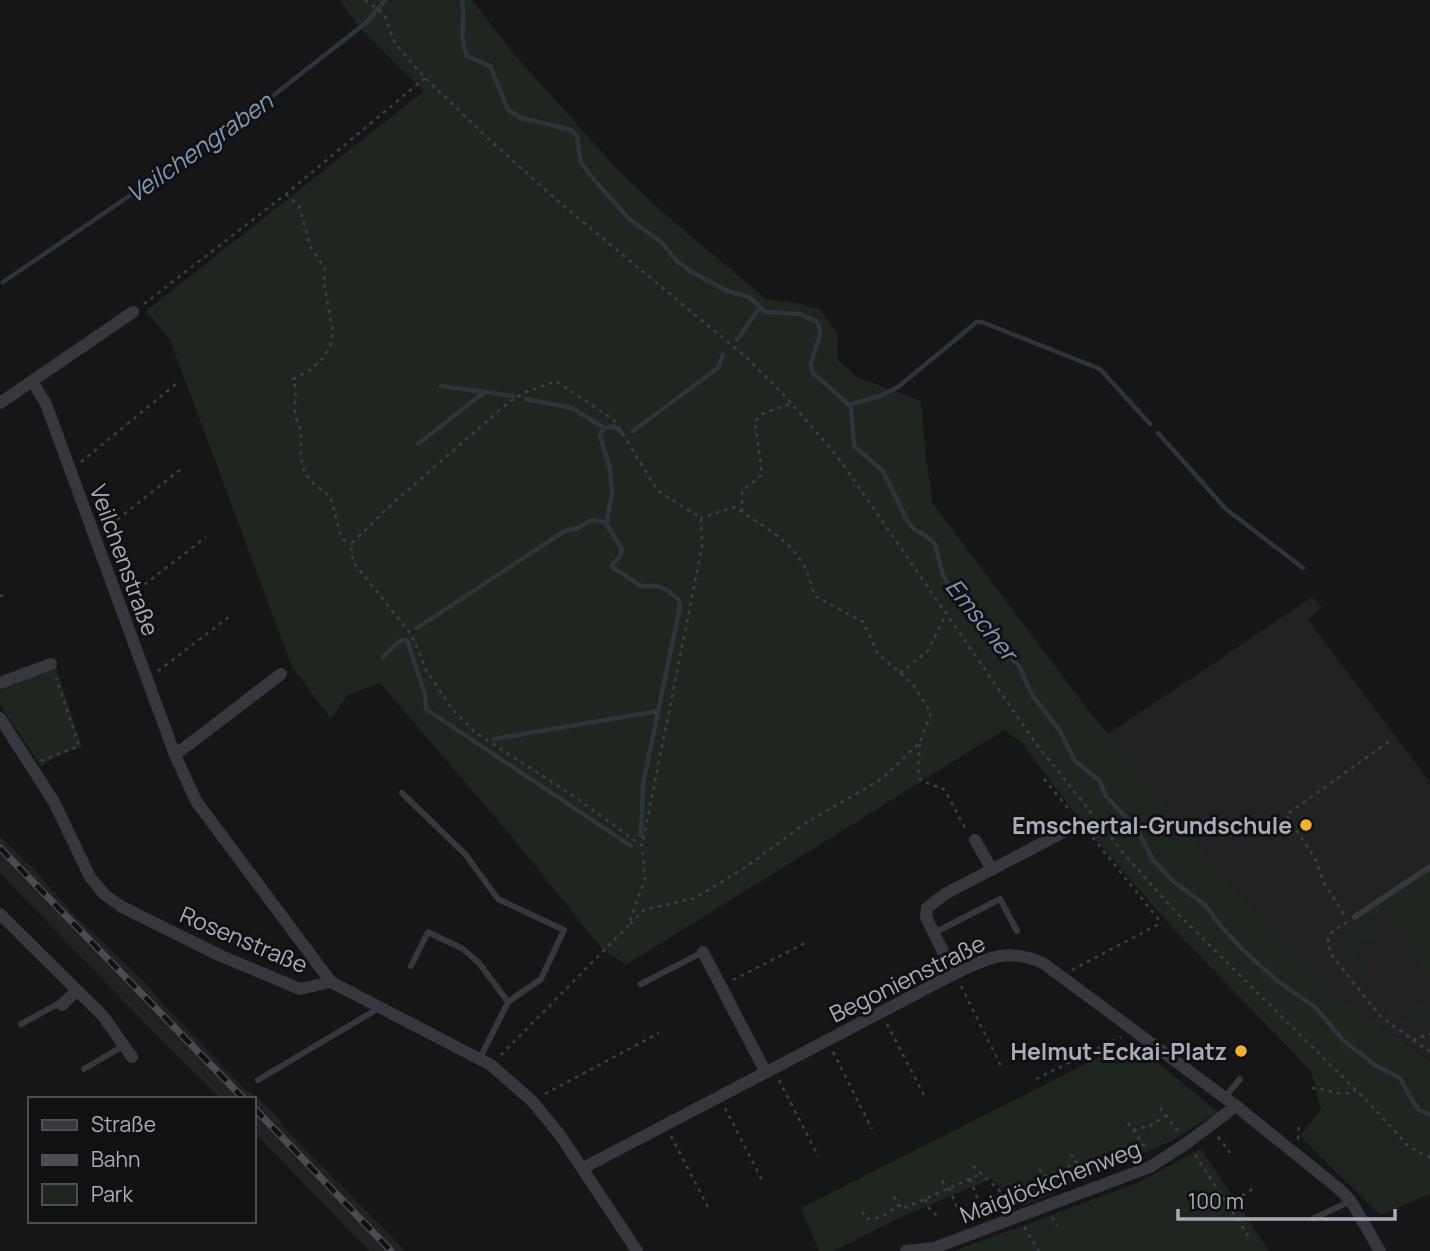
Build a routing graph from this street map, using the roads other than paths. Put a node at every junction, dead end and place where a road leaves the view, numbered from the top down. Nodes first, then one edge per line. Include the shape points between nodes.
1 (133, 312) road end
2 (32, 382) junction
3 (0, 403) edge
4 (51, 664) road end
5 (281, 674) dead end
6 (0, 684) edge
7 (0, 718) edge
8 (175, 755) junction
9 (402, 793) dead end
10 (1081, 826) road end
11 (975, 840) road end
12 (1430, 867) edge
13 (992, 870) junction
14 (0, 914) edge
15 (1355, 917) dead end
16 (1017, 932) dead end
17 (934, 933) junction
18 (703, 952) joint
19 (411, 966) dead end
20 (954, 974) junction
21 (331, 982) junction
22 (641, 984) dead end
23 (77, 990) junction
24 (508, 1002) junction
25 (62, 1005) joint
26 (380, 1007) junction
27 (21, 1024) dead end
28 (123, 1046) junction
29 (132, 1058) dead end
30 (486, 1062) junction
31 (84, 1069) dead end
32 (769, 1069) junction
33 (258, 1080) dead end
34 (1240, 1080) dead end
35 (1225, 1097) junction
36 (1236, 1106) junction
37 (583, 1168) junction
38 (1351, 1201) junction
39 (1314, 1217) dead end
40 (637, 1251) edge
41 (906, 1251) edge
42 (1380, 1251) edge

1 - 2 street
2 - 3 street
2 - 8 street, Veilchenstraße via 46,404
4 - 6 street
5 - 8 street
7 - 21 street, Rosenstraße via 54,802 90,877 104,894 219,955 300,989
8 - 21 street, Veilchenstraße via 196,801
9 - 24 lane via 465,854 498,899 564,930 541,979
10 - 13 street
11 - 13 street
12 - 15 lane
13 - 17 street via 927,908
14 - 23 street
16 - 17 lane via 1000,899
17 - 20 street
18 - 22 lane
18 - 32 street
19 - 24 lane via 428,932 463,949 479,963
20 - 32 street, Begonienstraße
20 - 35 street, Begonienstraße via 992,956 1017,955 1043,963
21 - 26 street, Rosenstraße
23 - 25 street
23 - 28 street via 103,1016
24 - 30 lane
25 - 27 lane
26 - 30 street, Rosenstraße
26 - 33 lane
28 - 29 street
28 - 31 lane
30 - 37 street, Rosenstraße via 532,1101
32 - 37 street, Begonienstraße
34 - 35 lane
35 - 36 street, Begonienstraße
36 - 38 street, Begonienstraße
36 - 41 street, Maiglöckchenweg via 1156,1163 934,1248
37 - 40 street, Rosenstraße
38 - 39 lane
38 - 42 street, Begonienstraße

